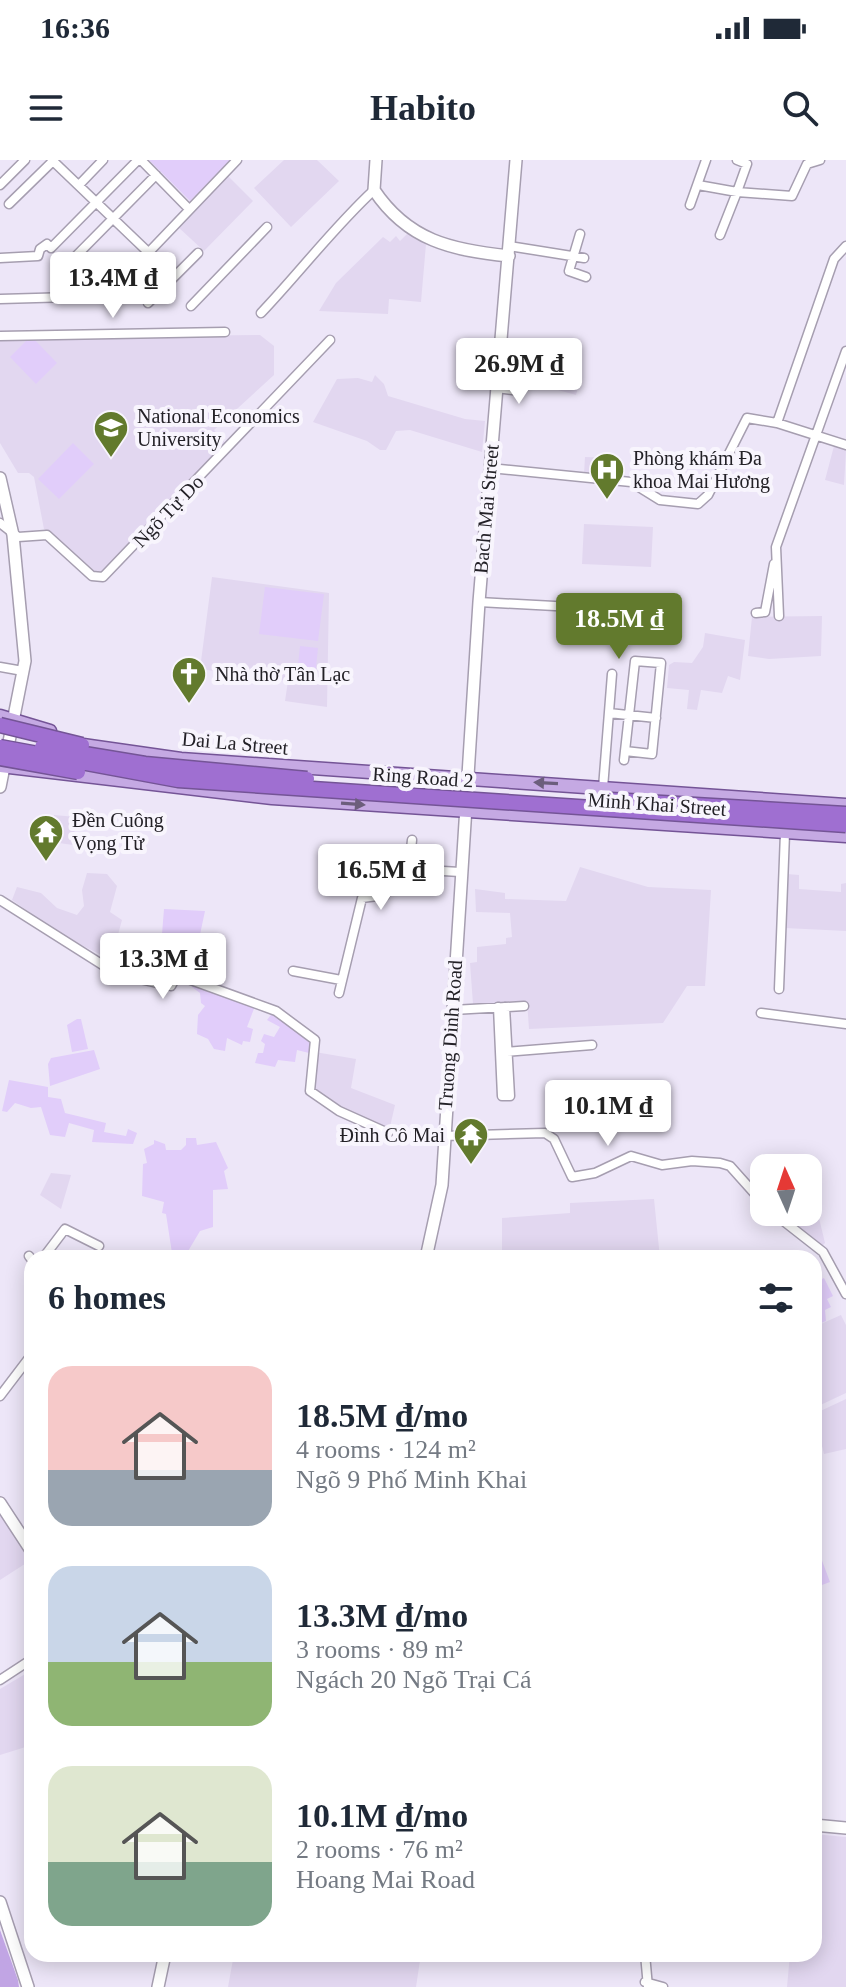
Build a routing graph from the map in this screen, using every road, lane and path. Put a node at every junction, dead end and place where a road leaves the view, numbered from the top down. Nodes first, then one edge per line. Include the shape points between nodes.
1 (25, 160) edge
2 (52, 160) edge
3 (103, 160) edge
4 (139, 160) edge
5 (237, 160) edge
6 (376, 160) edge
7 (516, 160) edge
8 (706, 160) edge
9 (737, 160) edge
10 (820, 160) edge
11 (156, 175) junction
12 (0, 185) edge
13 (79, 185) junction
14 (698, 185) junction
15 (374, 190) junction
16 (737, 192) junction
17 (96, 201) junction
18 (9, 204) dead end
19 (690, 205) dead end
20 (189, 209) junction
21 (113, 218) junction
22 (267, 227) dead end
23 (580, 234) dead end
24 (720, 235) dead end
25 (846, 246) edge
26 (509, 251) junction
27 (149, 253) junction
28 (198, 253) dead end
29 (579, 256) junction
30 (0, 258) edge
31 (73, 259) dead end
32 (586, 277) dead end
33 (0, 299) edge
34 (148, 303) dead end
35 (191, 306) dead end
36 (261, 313) dead end
37 (225, 332) dead end
38 (0, 336) edge
39 (330, 340) dead end
40 (846, 351) edge
41 (524, 387) dead end
42 (496, 388) junction
43 (777, 423) junction
44 (814, 435) junction
45 (846, 445) edge
46 (490, 468) junction
47 (0, 478) edge
48 (0, 523) edge
49 (13, 535) junction
50 (774, 563) junction
51 (479, 602) junction
52 (611, 609) dead end
53 (756, 613) dead end
54 (779, 616) dead end
55 (0, 667) edge
56 (23, 671) junction
57 (612, 674) dead end
58 (609, 713) junction
59 (628, 715) junction
60 (0, 716) edge
61 (656, 718) junction
62 (5, 729) edge
63 (2, 757) edge
64 (179, 773) junction
65 (383, 774) junction
66 (469, 779) junction
67 (0, 787) edge
68 (603, 788) junction
69 (846, 805) edge
70 (382, 806) junction
71 (466, 811) junction
72 (846, 814) edge
73 (846, 825) edge
74 (785, 833) junction
75 (846, 836) edge
76 (412, 840) dead end
77 (409, 869) junction
78 (460, 872) junction
79 (0, 900) edge
80 (293, 971) dead end
81 (341, 980) junction
82 (779, 989) dead end
83 (339, 993) dead end
84 (524, 1006) dead end
85 (501, 1007) junction
86 (453, 1010) junction
87 (761, 1013) dead end
88 (846, 1024) edge
89 (592, 1045) dead end
90 (388, 1133) dead end
91 (443, 1136) junction
92 (750, 1188) edge
93 (790, 1226) edge
94 (99, 1246) dead end
95 (49, 1250) edge
96 (428, 1250) edge
97 (820, 1250) edge
98 (822, 1251) edge
99 (846, 1294) edge
100 (24, 1364) edge
101 (0, 1396) edge
102 (0, 1503) edge
103 (24, 1540) edge
104 (24, 1664) edge
105 (0, 1680) edge
106 (822, 1826) edge
107 (846, 1828) edge
108 (0, 1902) edge
109 (163, 1962) edge
110 (646, 1962) edge
111 (647, 1985) edge
112 (28, 1987) edge
113 (158, 1987) edge
114 (663, 1987) edge

1 - 12 street
2 - 13 street
2 - 18 street
3 - 13 street
4 - 11 street
4 - 17 street
5 - 20 street
6 - 15 main road
7 - 26 main road, Bach Mai Street
8 - 14 street
9 - 16 street via 747,164
10 - 16 street via 807,164 792,196
11 - 20 street
11 - 21 street
13 - 17 street
14 - 16 street
14 - 19 street
15 - 26 main road via 427,240 450,248
15 - 36 street
16 - 24 street
17 - 21 street
17 - 30 street via 51,248 47,244 40,249 41,255
20 - 27 street
21 - 27 street
21 - 31 street
22 - 35 street
23 - 29 street
25 - 43 street via 834,259
26 - 29 street
26 - 42 main road, Bach Mai Street
27 - 33 street via 107,296
28 - 34 street
29 - 32 street via 569,271
37 - 38 street
39 - 49 street, Ngõ Tự Do via 103,577 92,576 47,535
40 - 44 street
41 - 42 street
42 - 46 main road, Bach Mai Street
43 - 44 street
43 - 46 street via 747,418 708,495 698,504 660,500 617,480
44 - 45 street
44 - 50 street
46 - 51 main road, Bach Mai Street
47 - 49 main road
48 - 49 street
49 - 56 main road
50 - 53 street via 765,612
50 - 54 street
51 - 52 street
51 - 66 main road, Bach Mai Street
55 - 56 street
56 - 62 main road
57 - 58 street
58 - 59 street
58 - 68 street
59 - 61 street
59 - 61 street via 625,756 652,754
59 - 61 street via 635,661 661,663
60 - 62 main road, Dai La Street
62 - 63 main road
62 - 64 highway, Ring Road 2, bridge
62 - 65 main road, Dai La Street via 181,759
63 - 64 highway, Ring Road 2, bridge
63 - 67 main road
63 -> 70 main road via 108,779
64 - 72 highway, Ring Road 2, bridge
64 - 73 highway, Ring Road 2, bridge
65 - 66 main road, Dai La Street
65 - 70 main road
68 -> 66 main road, Minh Khai Street
66 - 71 main road, Bach Mai Street
68 - 69 main road, Minh Khai Street
70 - 71 main road
71 - 74 main road, Minh Khai Street
71 - 78 main road, Truong Dinh Road
74 - 75 main road, Minh Khai Street
74 - 82 street
76 - 77 street
77 - 78 street
77 - 81 street via 392,868 385,895 362,898
78 - 86 main road, Truong Dinh Road
79 - 90 street via 117,974 171,986 177,975 276,1011 315,1040 310,1091
80 - 81 street
81 - 83 street
84 - 85 street
85 - 86 street
85 - 89 street via 504,1052
86 - 91 main road, Truong Dinh Road
87 - 88 street
91 - 92 street via 545,1133 554,1139 572,1177 631,1156 662,1165 720,1163 730,1166
91 - 96 main road, Truong Dinh Road via 442,1185
93 - 97 street
94 - 95 street via 65,1229
98 - 99 street
100 - 101 street
102 - 103 main road
104 - 105 street
106 - 107 main road
108 - 112 main road
109 - 113 main road
110 - 111 street
111 - 114 street

